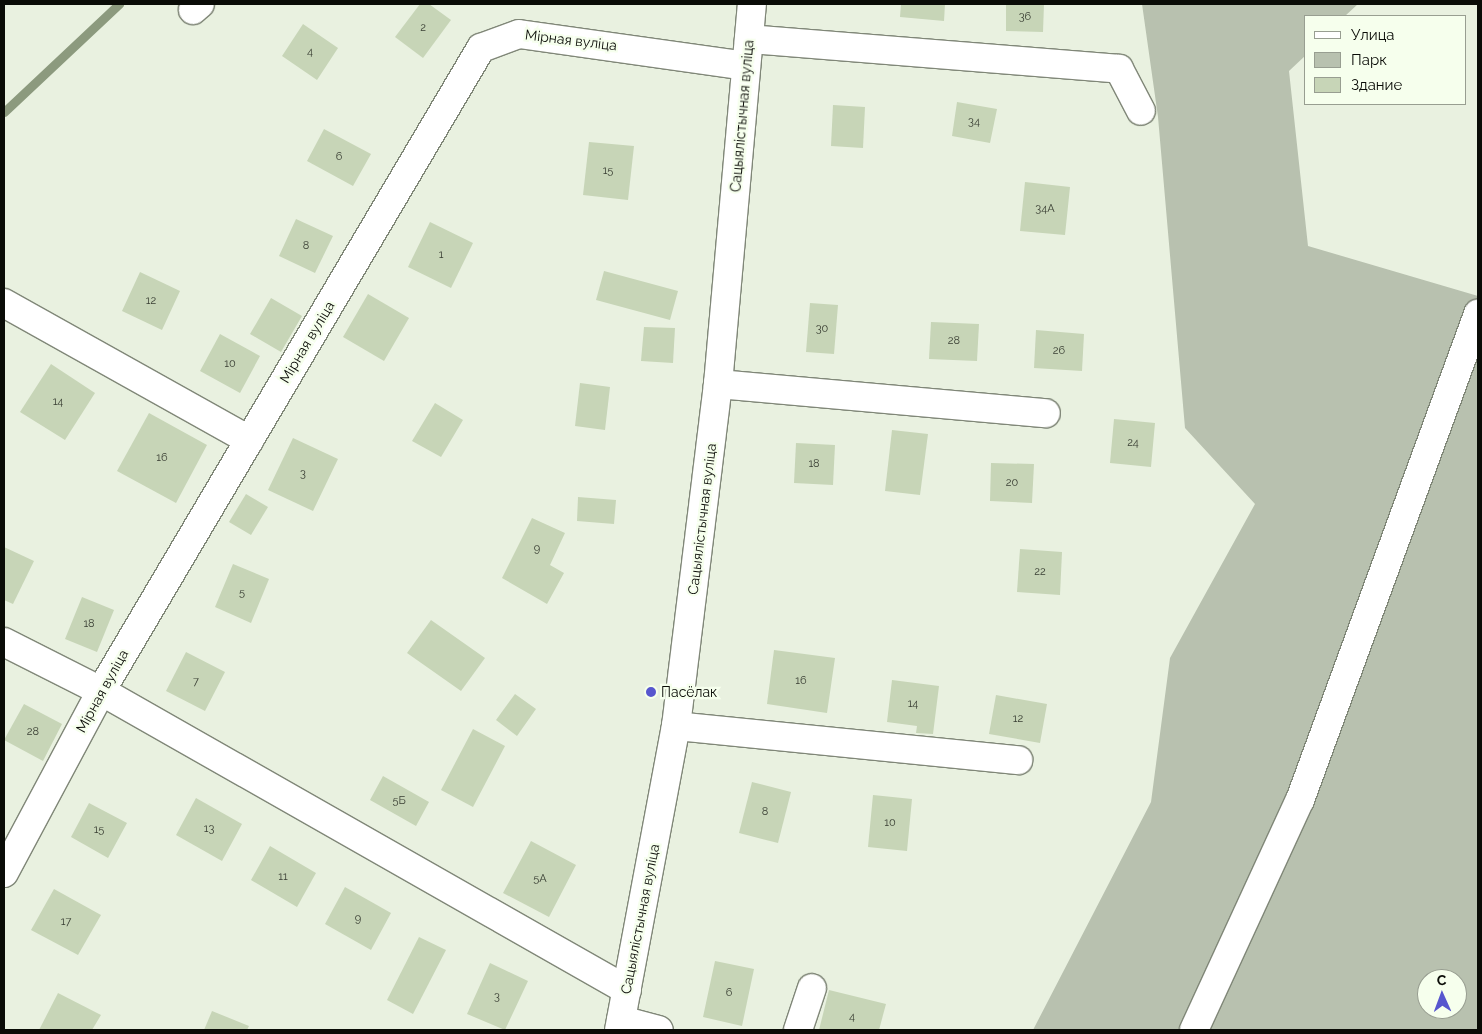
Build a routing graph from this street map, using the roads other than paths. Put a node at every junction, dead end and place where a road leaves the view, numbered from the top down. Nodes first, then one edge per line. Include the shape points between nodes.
1 (752, 4) edge
2 (749, 39) junction
3 (746, 66) junction
4 (1141, 111) dead end
5 (4, 303) edge
6 (1478, 314) edge
7 (718, 384) junction
8 (1046, 413) dead end
9 (250, 440) junction
10 (4, 642) edge
11 (101, 692) junction
12 (676, 726) junction
13 (1018, 760) dead end
14 (4, 873) edge
15 (812, 988) dead end
16 (627, 990) junction
17 (620, 1025) edge
18 (659, 1030) edge
19 (798, 1030) edge
20 (1194, 1030) edge

1 - 2 street, Сацыялістычная вуліца
2 - 3 street, Сацыялістычная вуліца
2 - 4 street via 1119,69
3 - 7 street, Сацыялістычная вуліца
3 - 9 street, Мірная вуліца via 519,34 481,48
5 - 9 street
6 - 20 street via 1300,800
7 - 8 street
7 - 12 street, Сацыялістычная вуліца
9 - 11 street, Мірная вуліца
10 - 11 street
11 - 14 street, Мірная вуліца
11 - 16 street
12 - 13 street
12 - 16 street, Сацыялістычная вуліца
15 - 19 street
16 - 17 street, Сацыялістычная вуліца
17 - 18 street

